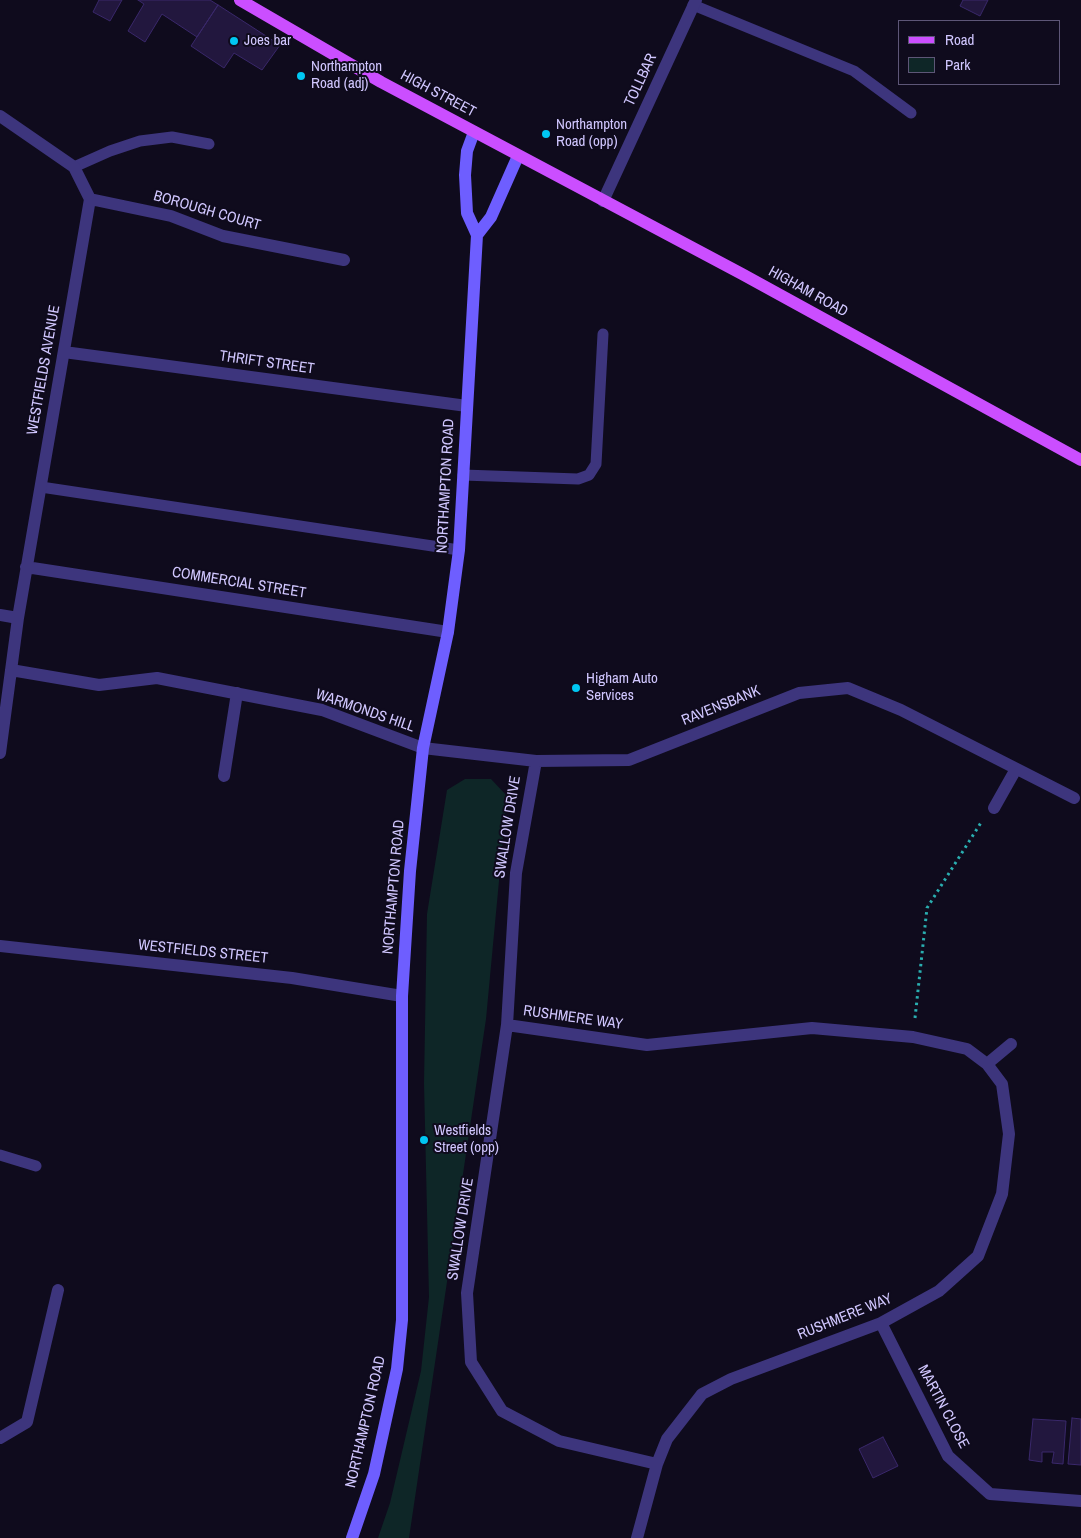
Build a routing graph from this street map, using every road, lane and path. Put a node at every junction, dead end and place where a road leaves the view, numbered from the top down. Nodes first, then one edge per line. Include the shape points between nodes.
1 (240, 0) edge
2 (694, 2) edge
3 (911, 113) dead end
4 (0, 116) edge
5 (474, 132) junction
6 (209, 144) dead end
7 (518, 156) junction
8 (74, 167) junction
9 (90, 199) junction
10 (602, 201) junction
11 (477, 236) junction
12 (344, 260) dead end
13 (603, 334) dead end
14 (64, 352) junction
15 (467, 406) junction
16 (1081, 460) edge
17 (463, 476) junction
18 (41, 487) junction
19 (459, 550) junction
20 (26, 567) junction
21 (0, 615) edge
22 (18, 618) junction
23 (448, 632) junction
24 (11, 670) junction
25 (237, 694) junction
26 (423, 748) junction
27 (0, 753) edge
28 (536, 761) junction
29 (1016, 769) junction
30 (224, 776) dead end
31 (1074, 798) dead end
32 (994, 808) joint
33 (0, 946) edge
34 (402, 996) junction
35 (507, 1025) junction
36 (913, 1037) junction
37 (1011, 1044) dead end
38 (988, 1064) junction
39 (0, 1155) edge
40 (36, 1166) dead end
41 (58, 1290) dead end
42 (881, 1323) junction
43 (0, 1438) edge
44 (658, 1464) junction
45 (1081, 1501) edge
46 (352, 1538) edge
47 (637, 1538) edge

1 - 5 main road, HIGH STREET
2 - 3 lane via 854,71
2 - 10 street, TOLLBAR
4 - 8 street
5 - 7 main road, HIGH STREET
5 - 11 main road via 466,151 465,195 467,213
6 - 8 lane via 172,138 140,141
7 - 10 main road, HIGHAM ROAD
7 - 11 main road via 491,217
8 - 9 street
9 - 12 street, BOROUGH COURT via 171,216 223,236
9 - 14 street, WESTFIELDS AVENUE
10 - 16 main road, HIGHAM ROAD
11 - 15 main road, NORTHAMPTON ROAD
13 - 17 lane via 596,464 589,475 578,479
14 - 15 street, THRIFT STREET
14 - 18 street, WESTFIELDS AVENUE
15 - 17 main road, NORTHAMPTON ROAD
17 - 19 main road, NORTHAMPTON ROAD
18 - 19 lane
18 - 20 street, WESTFIELDS AVENUE
19 - 23 main road, NORTHAMPTON ROAD
20 - 22 street, WESTFIELDS AVENUE
20 - 23 street, COMMERCIAL STREET
21 - 22 street
22 - 24 street, WESTFIELDS AVENUE
23 - 26 main road, NORTHAMPTON ROAD
24 - 25 street, WARMONDS HILL via 99,685 157,678
24 - 27 street
25 - 26 street, WARMONDS HILL via 322,710
25 - 30 street
26 - 28 street, RAVENSBANK
26 - 34 main road, NORTHAMPTON ROAD via 410,871
28 - 29 street, RAVENSBANK via 629,760 799,693 848,688 901,710
28 - 35 street, SWALLOW DRIVE via 516,872
29 - 31 street, RAVENSBANK
29 - 32 street
32 - 36 path via 988,811 927,908
33 - 34 street, WESTFIELDS STREET via 292,978
34 - 46 main road, NORTHAMPTON ROAD via 401,1330 397,1369 374,1474
35 - 36 street, RUSHMERE WAY via 647,1044 812,1028
35 - 44 street, SWALLOW DRIVE via 467,1293 471,1362 502,1411 559,1441
36 - 38 street, RUSHMERE WAY via 968,1050
37 - 38 street
38 - 42 street, RUSHMERE WAY via 1002,1084 1009,1134 1002,1194 978,1256 939,1291
39 - 40 lane
41 - 43 street via 27,1422
42 - 44 street, RUSHMERE WAY via 731,1379 702,1394 667,1439
42 - 45 street, MARTIN CLOSE via 948,1456 990,1494
44 - 47 street, RUSHMERE WAY

